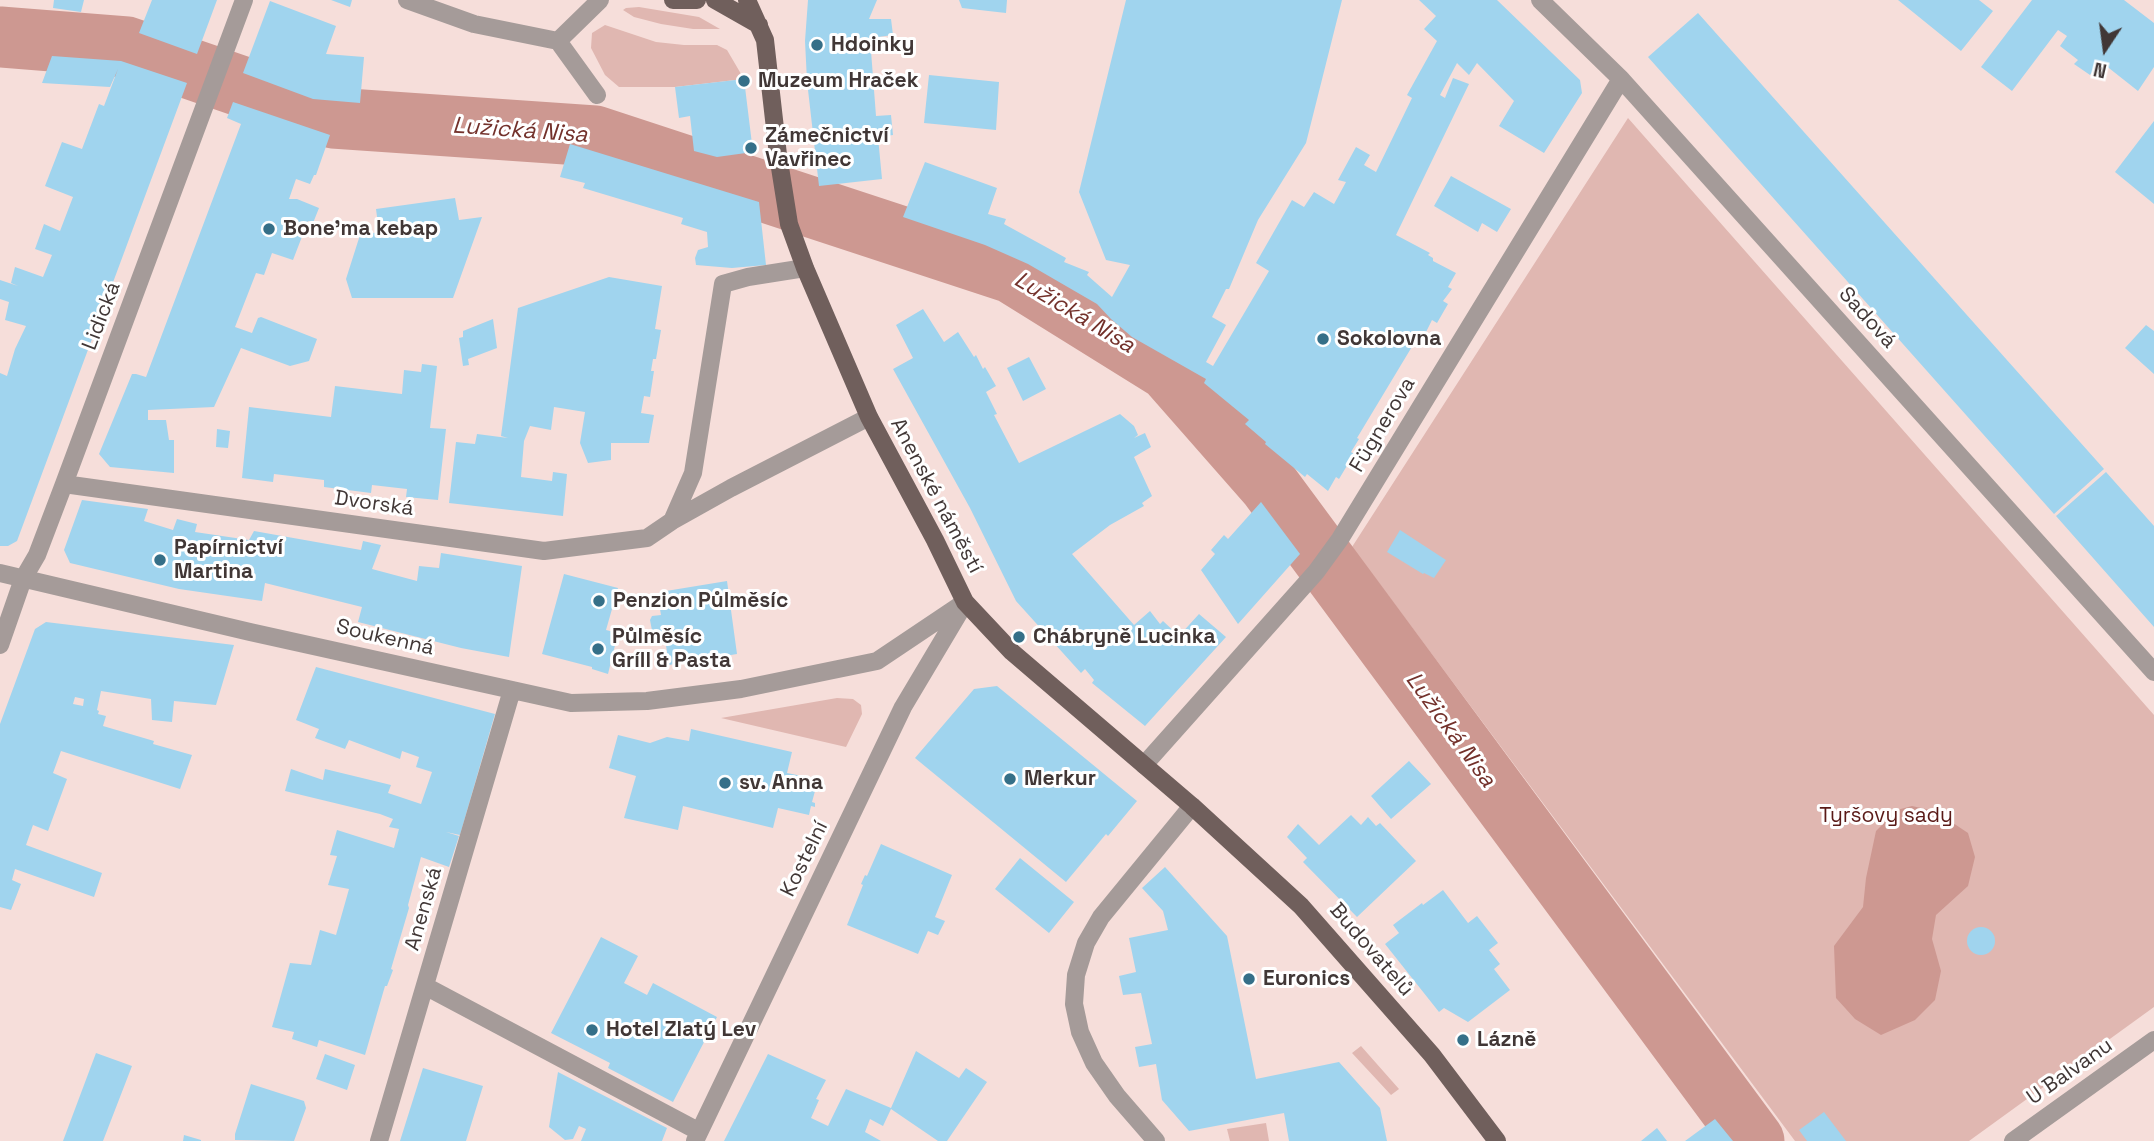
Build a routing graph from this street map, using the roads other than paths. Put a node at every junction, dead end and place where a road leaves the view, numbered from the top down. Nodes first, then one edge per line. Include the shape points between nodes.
1 (244, 0) edge
2 (407, 0) edge
3 (600, 0) edge
4 (673, 0) edge
5 (697, 0) edge
6 (715, 0) edge
7 (747, 0) edge
8 (1540, 0) edge
9 (759, 25) junction
10 (558, 41) junction
11 (1621, 79) junction
12 (597, 96) dead end
13 (805, 268) junction
14 (869, 417) junction
15 (64, 484) junction
16 (672, 521) junction
17 (0, 573) edge
18 (23, 579) junction
19 (965, 601) junction
20 (0, 645) edge
21 (2154, 672) edge
22 (741, 689) joint
23 (512, 690) junction
24 (1144, 765) junction
25 (1192, 806) junction
26 (425, 986) junction
27 (2154, 1040) edge
28 (696, 1136) edge
29 (379, 1141) edge
30 (1156, 1141) edge
31 (1497, 1141) edge
32 (2012, 1141) edge

1 - 15 street, Lidická
2 - 10 street via 474,23
3 - 10 street
4 - 5 main road
6 - 9 main road
7 - 9 main road, Anenské náměstí
8 - 11 street, Sadová
9 - 13 main road, Anenské náměstí via 765,40 789,224
10 - 12 street
11 - 21 street, Sadová
11 - 24 street, Fügnerova via 1340,539
13 - 14 main road, Anenské náměstí
13 - 16 street via 723,284 693,473
14 - 16 street, Anenské náměstí
14 - 19 main road, Anenské náměstí
15 - 16 street, Dvorská via 544,551 647,538
15 - 18 street, Lidická
17 - 18 street, Soukenná
18 - 20 street, Lidická
18 - 23 street, Soukenná
19 - 22 street, Anenské náměstí via 877,661
19 - 24 main road, Budovatelů via 1012,652
19 - 28 street, Kostelní via 904,707
22 - 23 street, Soukenná via 646,701 571,703
23 - 26 street, Anenská
24 - 25 main road, Budovatelů
25 - 30 street via 1101,917 1076,975 1074,1004 1094,1063
25 - 31 main road, Budovatelů via 1301,905 1433,1055
26 - 28 street
26 - 29 street, Anenská
27 - 32 street, U Balvanu

